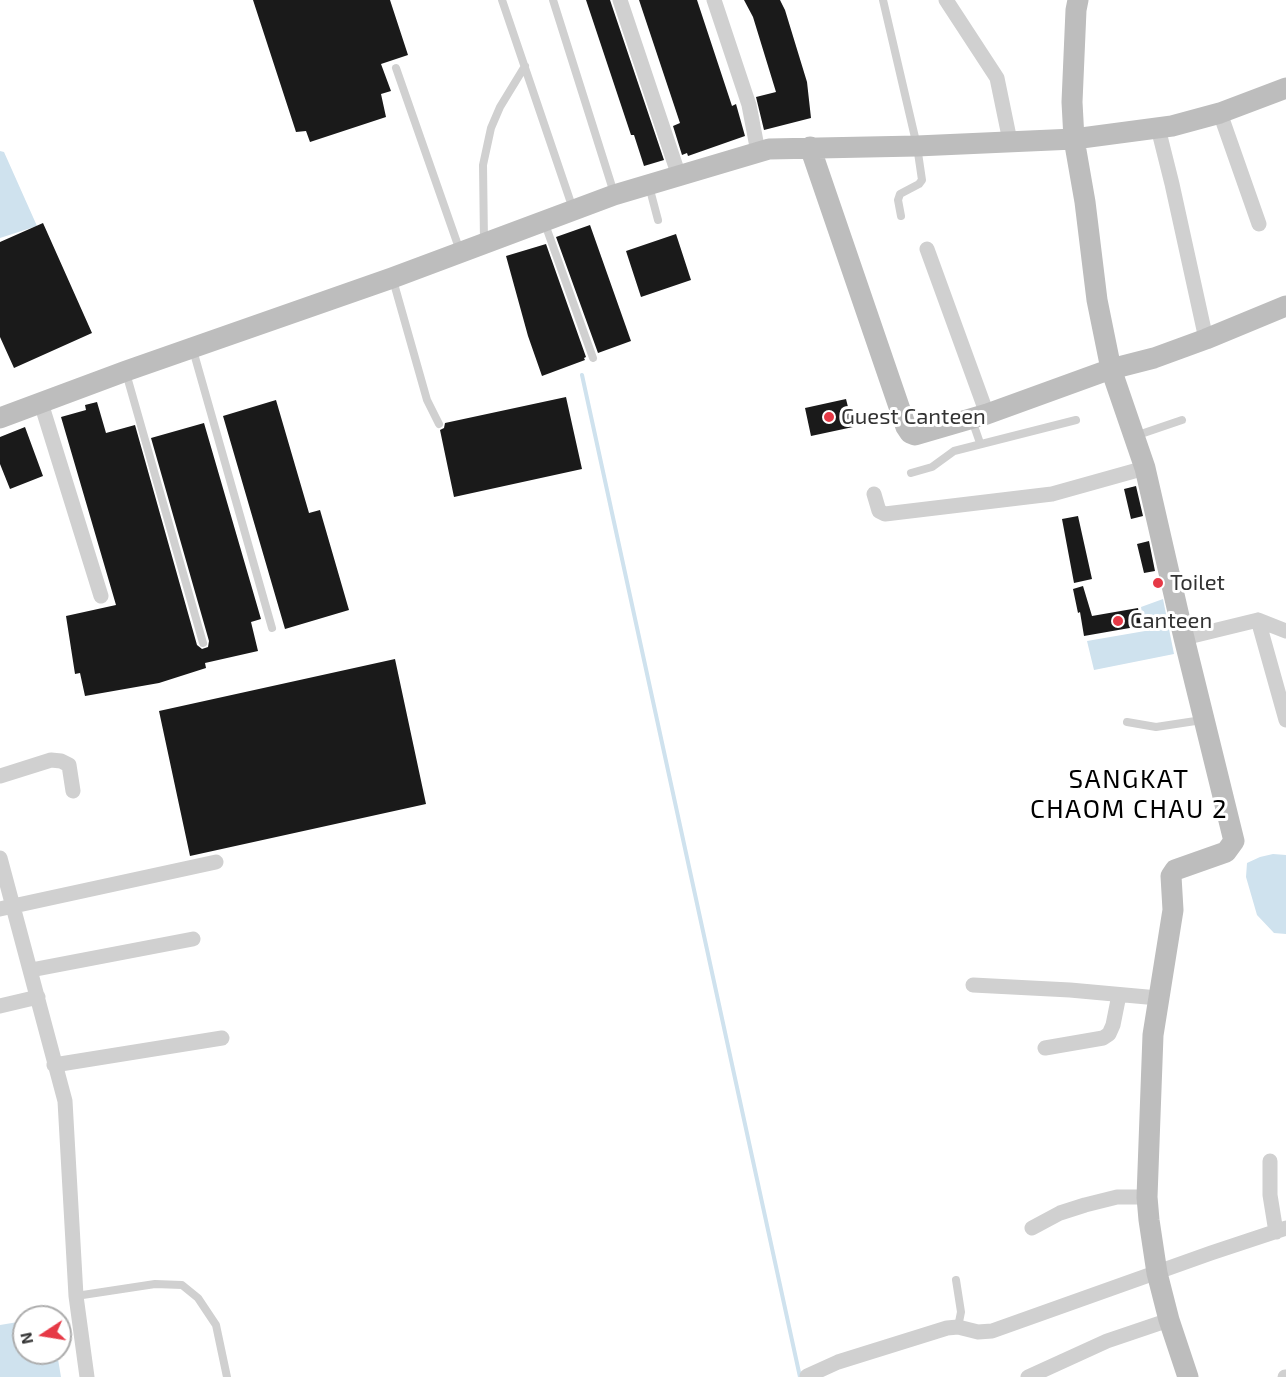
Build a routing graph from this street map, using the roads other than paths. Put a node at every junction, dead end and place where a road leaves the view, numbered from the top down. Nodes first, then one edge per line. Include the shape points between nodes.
1 (502, 0) edge
2 (554, 0) edge
3 (620, 0) edge
4 (714, 0) edge
5 (883, 0) edge
6 (946, 0) edge
7 (1078, 0) edge
8 (525, 66) junction
9 (396, 68) dead end
10 (1286, 88) edge
11 (1220, 112) junction
12 (1158, 128) junction
13 (1074, 139) junction
14 (1010, 141) junction
15 (810, 147) junction
16 (916, 147) junction
17 (758, 152) junction
18 (679, 176) junction
19 (648, 185) junction
20 (614, 195) junction
21 (573, 210) junction
22 (901, 216) dead end
23 (658, 220) dead end
24 (544, 221) junction
25 (1259, 224) dead end
26 (484, 244) junction
27 (927, 249) dead end
28 (461, 252) junction
29 (392, 278) junction
30 (1286, 306) edge
31 (1206, 339) junction
32 (193, 348) junction
33 (593, 358) dead end
34 (1111, 369) junction
35 (126, 371) junction
36 (41, 403) junction
37 (979, 416) junction
38 (0, 418) edge
39 (1076, 420) dead end
40 (1182, 420) dead end
41 (439, 424) dead end
42 (1134, 436) junction
43 (980, 443) junction
44 (1145, 468) junction
45 (911, 473) dead end
46 (874, 494) dead end
47 (101, 596) dead end
48 (1258, 620) junction
49 (272, 628) dead end
50 (1286, 631) edge
51 (1184, 638) junction
52 (203, 643) dead end
53 (1203, 719) junction
54 (1286, 720) edge
55 (1127, 722) dead end
56 (0, 776) edge
57 (73, 791) dead end
58 (0, 860) edge
59 (216, 862) dead end
60 (7, 908) edge
61 (192, 939) dead end
62 (31, 970) junction
63 (973, 985) dead end
64 (1119, 994) junction
65 (38, 997) junction
66 (1158, 998) junction
67 (0, 1006) edge
68 (222, 1038) dead end
69 (1045, 1048) dead end
70 (54, 1065) junction
71 (1270, 1161) dead end
72 (1147, 1197) junction
73 (1032, 1228) dead end
74 (1281, 1230) edge
75 (1157, 1273) junction
76 (956, 1280) dead end
77 (76, 1296) junction
78 (1169, 1320) junction
79 (958, 1327) junction
80 (807, 1376) edge
81 (87, 1377) edge
82 (227, 1377) edge
83 (1028, 1377) edge
84 (1188, 1377) edge

1 - 8 lane
2 - 20 lane
3 - 18 street
4 - 17 street via 749,105
5 - 16 lane
6 - 14 street via 997,78
7 - 13 street via 1072,102
8 - 21 lane
8 - 26 lane via 491,128 483,165
9 - 28 lane
10 - 11 street
11 - 12 street
11 - 25 street
12 - 13 street
12 - 31 street
13 - 14 street
13 - 34 street
14 - 16 street
15 - 16 street
15 - 17 street
15 - 37 street via 906,427 915,435
16 - 22 lane via 922,180 900,194
17 - 18 street
18 - 19 street
19 - 20 street
19 - 23 lane
20 - 21 street
21 - 24 street
24 - 26 street
24 - 33 lane
26 - 28 street
27 - 37 street
28 - 29 street
29 - 32 street
29 - 41 lane via 427,400
30 - 31 street
31 - 34 street
32 - 35 street
32 - 49 lane
34 - 37 street
34 - 42 street
35 - 36 street
35 - 52 lane
36 - 38 street
36 - 47 street
37 - 43 lane
39 - 43 lane
40 - 42 lane
42 - 44 street
43 - 45 lane via 954,451 932,467
44 - 46 street via 1043,496 904,512 882,513
44 - 51 street
48 - 50 street
48 - 51 street
48 - 54 street
51 - 53 street
53 - 55 lane via 1156,727
53 - 66 street via 1234,841 1226,852 1174,870 1171,876 1173,910
56 - 57 street via 51,760 61,761 69,765
58 - 60 street
59 - 60 street
60 - 62 street
61 - 62 street
62 - 65 street
63 - 64 street
64 - 66 street
64 - 69 street via 1113,1025 1104,1038
65 - 67 street
65 - 70 street
66 - 72 street
68 - 70 street
70 - 77 street via 65,1101
71 - 74 street via 1270,1195
72 - 73 street via 1117,1197 1084,1205
72 - 75 street
74 - 75 street
75 - 78 street
75 - 79 street via 992,1331
76 - 79 lane
77 - 81 street
77 - 82 lane via 155,1284 182,1285 198,1298 216,1325
78 - 83 street via 1107,1341
78 - 84 street
79 - 80 street via 887,1345

